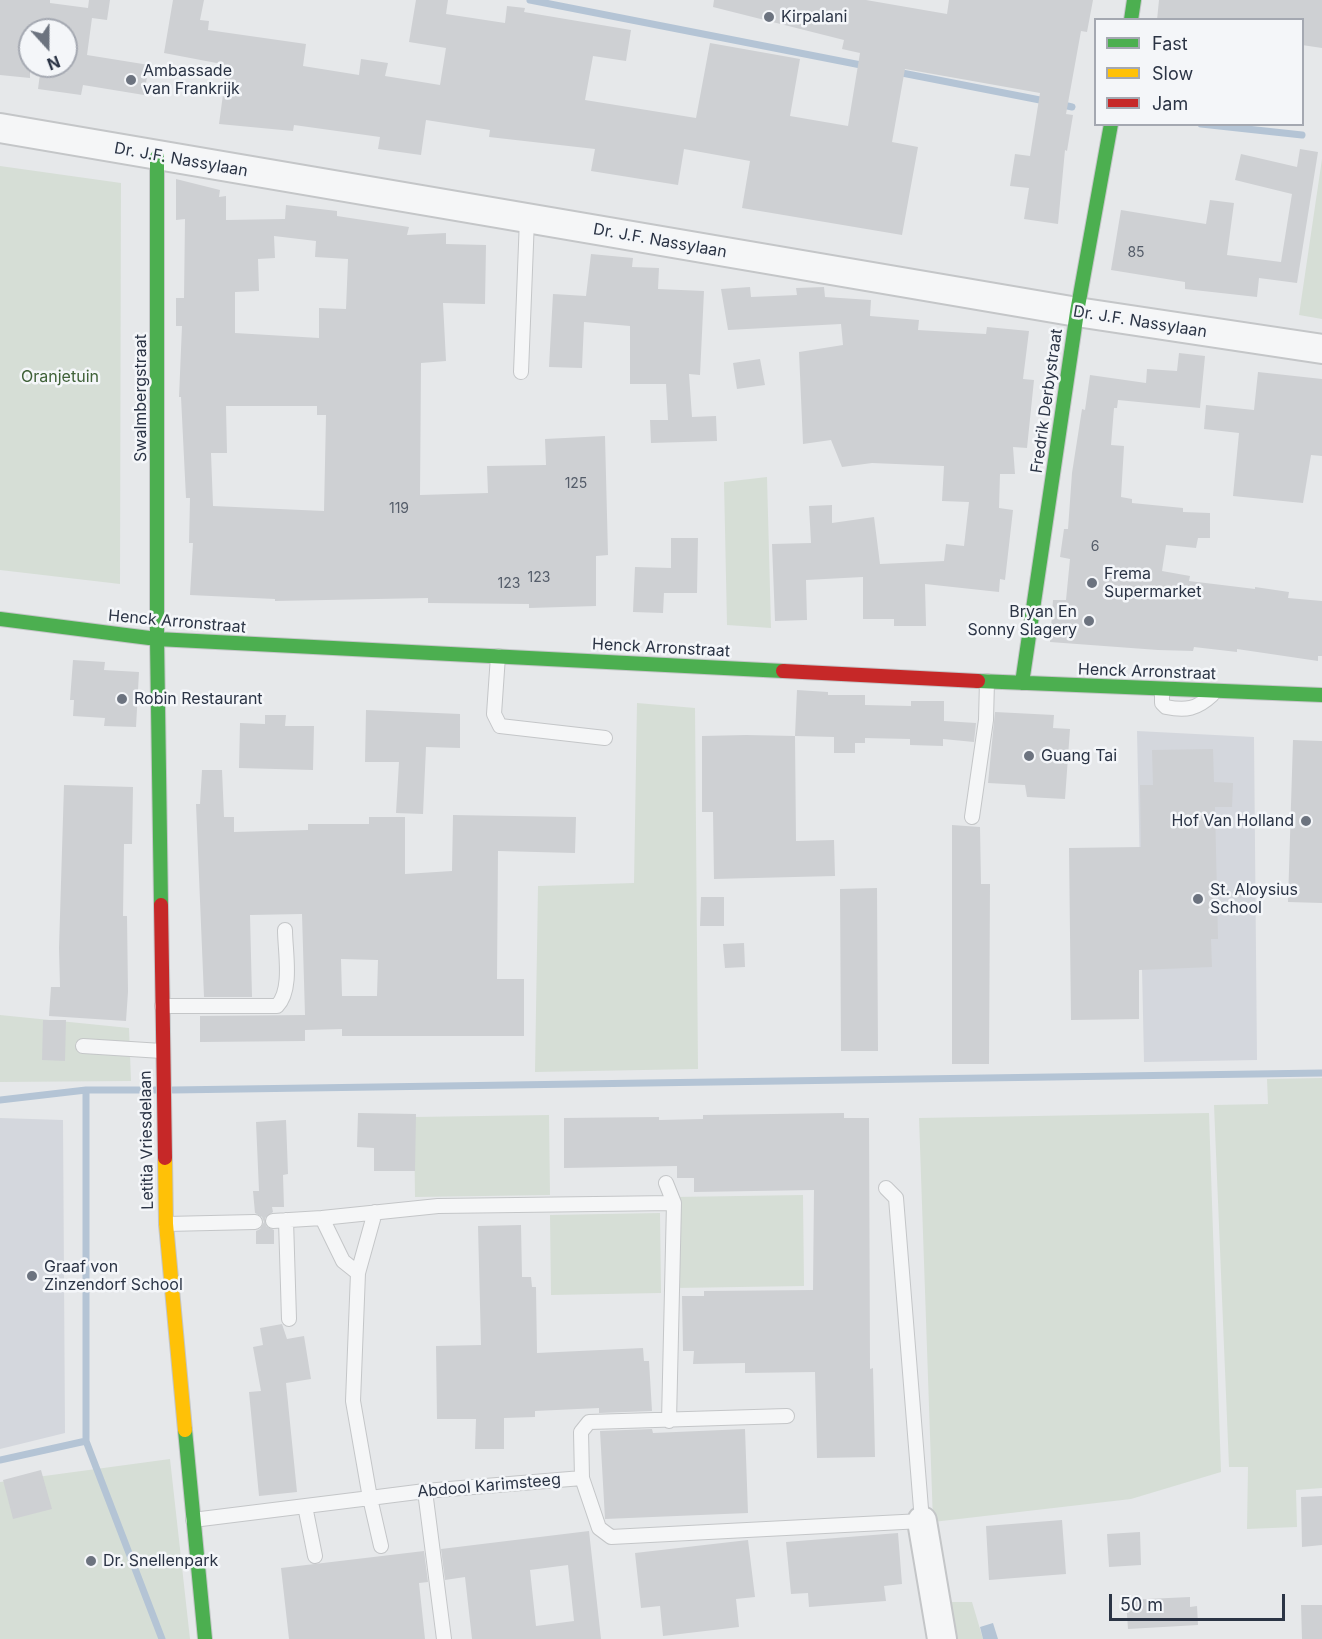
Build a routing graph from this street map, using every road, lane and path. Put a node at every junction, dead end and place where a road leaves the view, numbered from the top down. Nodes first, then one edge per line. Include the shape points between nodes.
1 (1134, 0) edge
2 (1131, 18) edge
3 (1111, 126) edge
4 (0, 128) edge
5 (157, 157) junction
6 (527, 219) junction
7 (1077, 312) junction
8 (1322, 349) edge
9 (521, 372) dead end
10 (0, 620) edge
11 (157, 639) junction
12 (498, 656) junction
13 (987, 681) junction
14 (1022, 683) junction
15 (1162, 689) junction
16 (1216, 691) junction
17 (1322, 695) edge
18 (605, 738) dead end
19 (972, 817) dead end
20 (285, 930) dead end
21 (162, 1006) junction
22 (83, 1046) dead end
23 (162, 1058) junction
24 (666, 1183) dead end
25 (886, 1188) dead end
26 (674, 1203) junction
27 (375, 1212) junction
28 (322, 1218) junction
29 (255, 1222) dead end
30 (166, 1224) junction
31 (358, 1273) junction
32 (290, 1319) dead end
33 (788, 1416) dead end
34 (669, 1421) junction
35 (582, 1478) junction
36 (425, 1491) junction
37 (370, 1498) junction
38 (305, 1506) junction
39 (193, 1520) junction
40 (922, 1521) junction
41 (381, 1546) dead end
42 (315, 1556) dead end
43 (205, 1639) edge
44 (444, 1639) edge
45 (942, 1639) edge

1 - 2 main road
3 - 7 main road, Fredrik Derbystraat
4 - 5 street, Dr. J.F. Nassylaan
5 - 6 street, Dr. J.F. Nassylaan
5 - 11 main road, Swalmbergstraat
6 - 7 street, Dr. J.F. Nassylaan
6 - 9 lane
7 - 8 street, Dr. J.F. Nassylaan
7 - 14 main road, Fredrik Derbystraat
10 - 11 main road, Henck Arronstraat
11 - 12 main road, Henck Arronstraat
11 - 21 main road, Letitia Vriesdelaan
12 - 13 main road, Henck Arronstraat
12 - 18 lane via 494,714 500,726
13 - 14 main road, Henck Arronstraat
13 - 19 lane via 986,720
14 - 15 main road, Henck Arronstraat
15 - 16 main road, Henck Arronstraat
15 - 16 lane via 1162,702 1175,709 1194,709
16 - 17 main road, Henck Arronstraat
20 - 21 lane via 286,988 284,999 277,1006
21 - 23 main road, Letitia Vriesdelaan
22 - 23 lane
23 - 30 main road, Letitia Vriesdelaan
24 - 26 lane
25 - 40 lane via 896,1198
26 - 27 lane via 438,1206
26 - 34 lane
27 - 28 lane
27 - 31 lane
28 - 31 lane via 343,1261
28 - 32 lane via 280,1220
29 - 30 lane
30 - 39 main road, Letitia Vriesdelaan
31 - 37 lane via 353,1401
33 - 34 lane
34 - 35 lane via 590,1422 581,1432
35 - 36 lane, Abdool Karimsteeg
35 - 40 lane, Abdool Karimsteeg via 599,1528 611,1537
36 - 37 lane, Abdool Karimsteeg
36 - 44 lane
37 - 38 lane, Abdool Karimsteeg
37 - 41 lane
38 - 39 lane, Abdool Karimsteeg
38 - 42 lane
39 - 43 main road, Letitia Vriesdelaan
40 - 45 street

